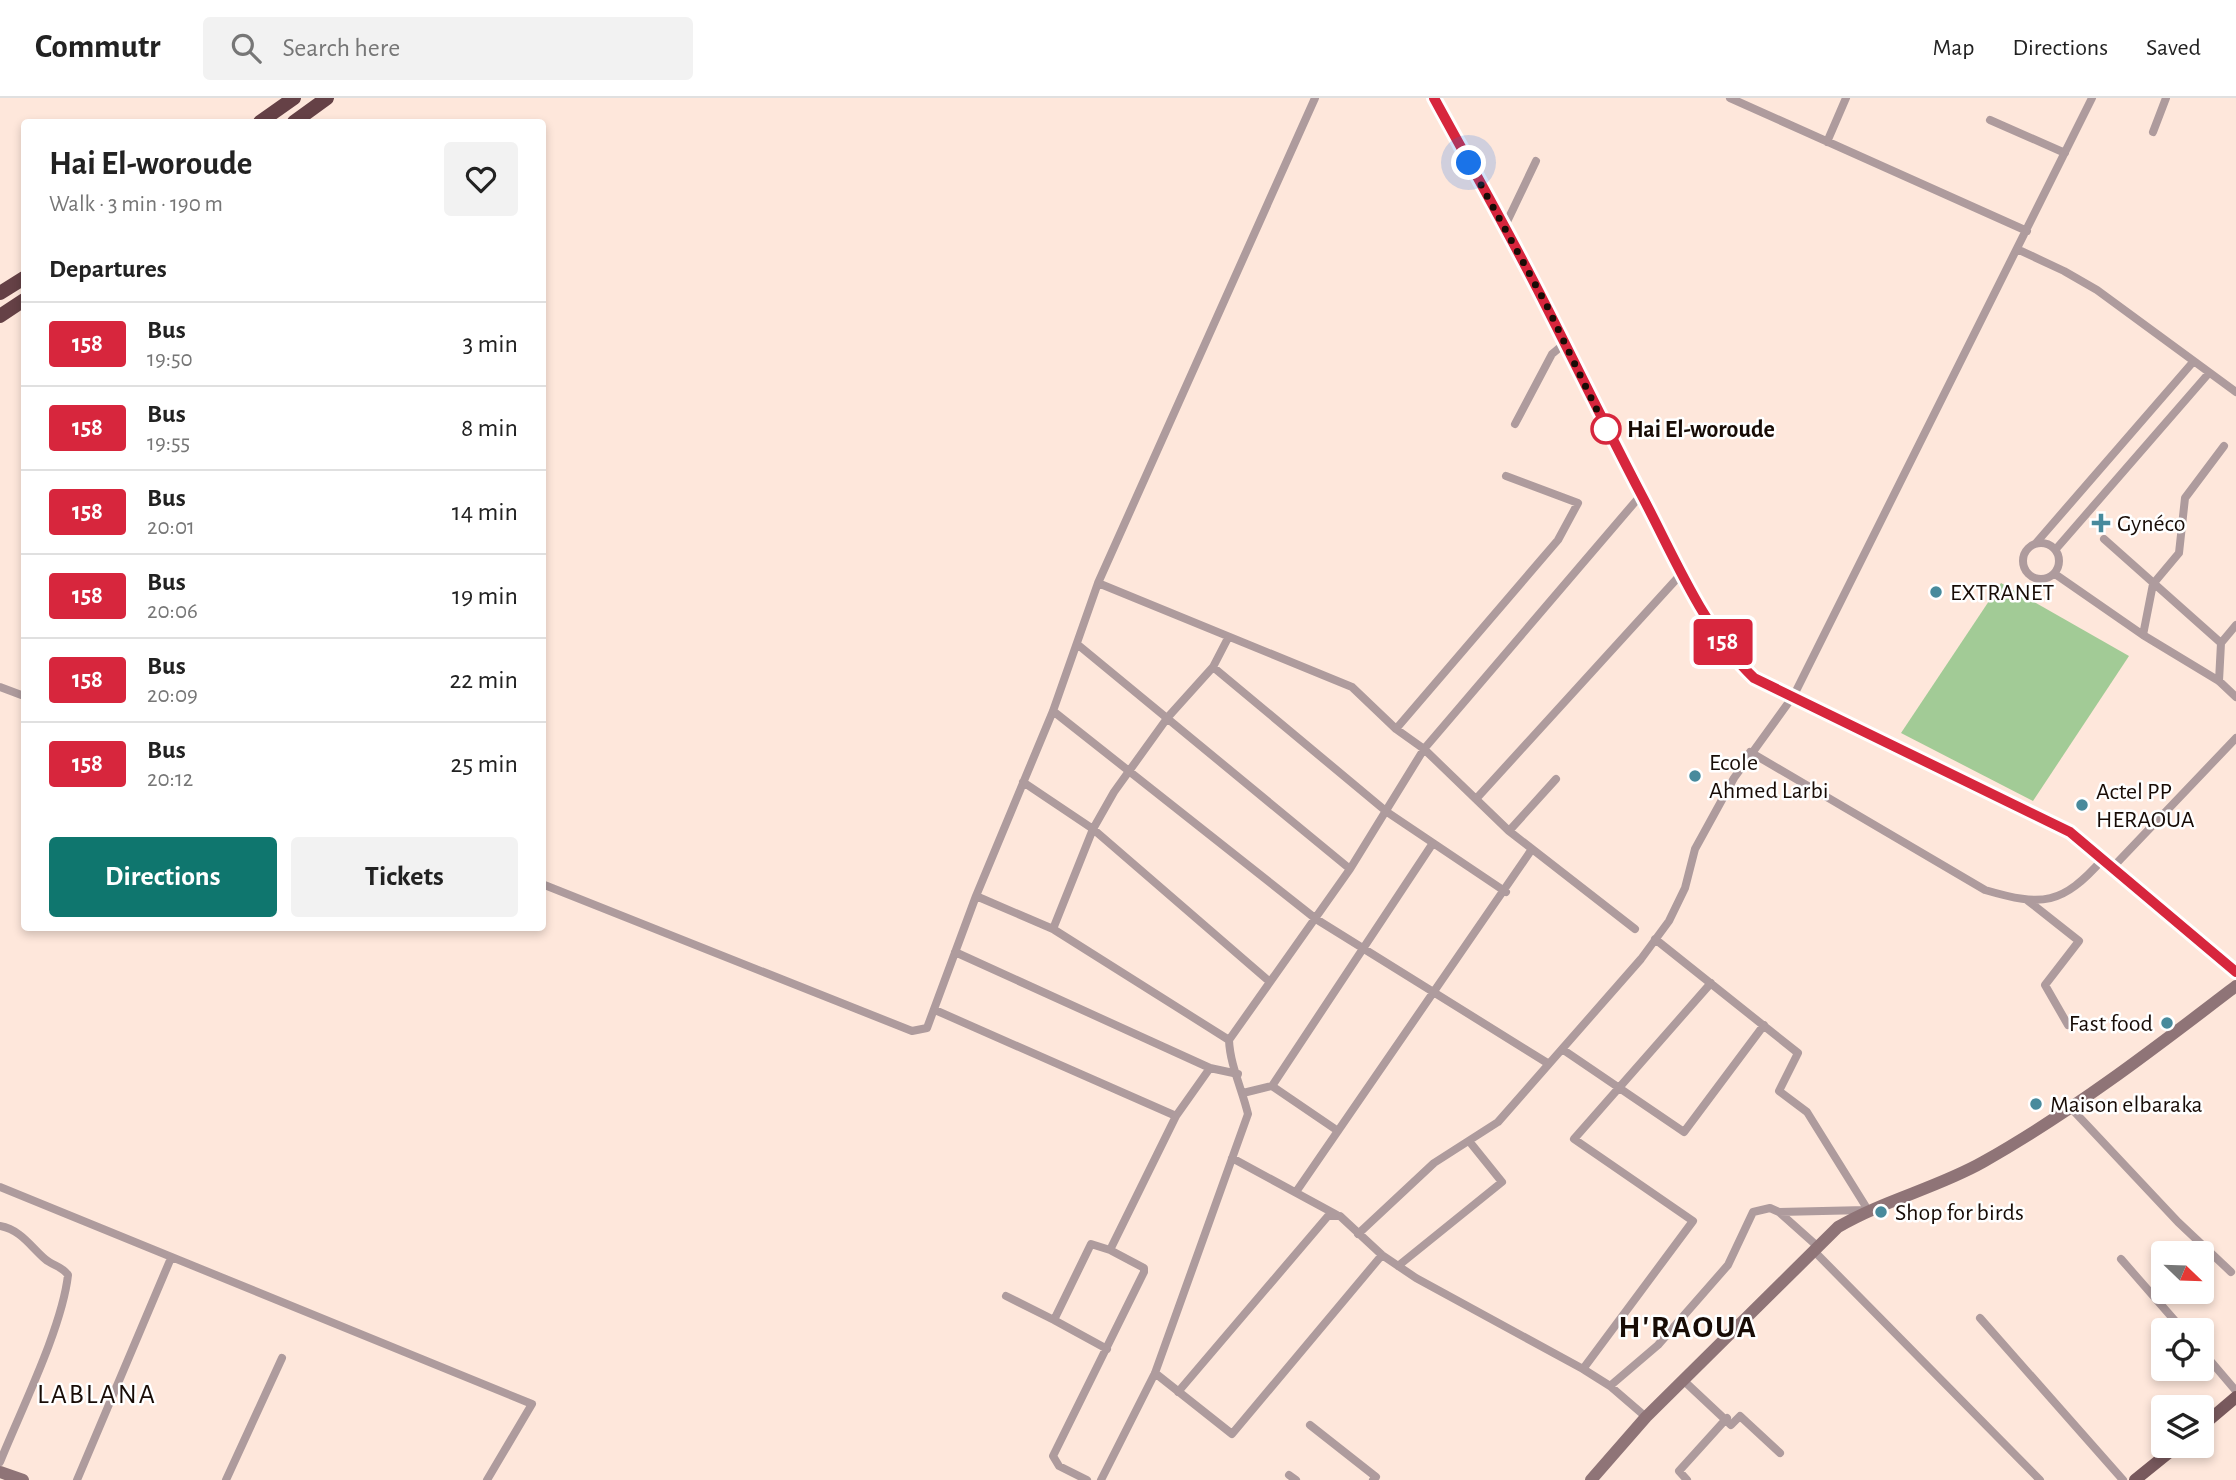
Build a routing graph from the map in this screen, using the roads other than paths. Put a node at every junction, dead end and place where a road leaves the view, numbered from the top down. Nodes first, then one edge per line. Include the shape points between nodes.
1 (294, 98) edge
2 (327, 98) edge
3 (1315, 98) edge
4 (1434, 98) edge
5 (1730, 98) edge
6 (1846, 98) edge
7 (2092, 98) edge
8 (2166, 98) edge
9 (264, 119) edge
10 (298, 119) edge
11 (1990, 120) dead end
12 (2152, 132) dead end
13 (1827, 142) junction
14 (2065, 153) junction
15 (1536, 161) dead end
16 (1504, 228) junction
17 (2027, 231) junction
18 (2017, 249) junction
19 (21, 280) edge
20 (0, 293) edge
21 (21, 302) edge
22 (0, 316) edge
23 (1564, 344) junction
24 (2193, 362) junction
25 (2209, 373) junction
26 (2236, 392) edge
27 (1515, 424) dead end
28 (2224, 446) dead end
29 (1506, 476) dead end
30 (1641, 495) junction
31 (2104, 539) dead end
32 (2036, 543) junction
33 (2056, 549) junction
34 (1683, 572) junction
35 (2055, 573) junction
36 (1098, 583) junction
37 (2153, 584) junction
38 (2236, 625) edge
39 (2143, 635) junction
40 (1228, 638) junction
41 (2221, 643) junction
42 (1077, 644) junction
43 (1213, 667) junction
44 (2219, 681) junction
45 (0, 687) edge
46 (21, 695) edge
47 (1794, 695) junction
48 (2236, 697) edge
49 (1053, 710) junction
50 (1168, 717) junction
51 (1396, 729) junction
52 (2236, 738) edge
53 (1424, 749) junction
54 (1750, 752) junction
55 (1128, 773) junction
56 (1556, 779) dead end
57 (1023, 782) junction
58 (1476, 799) junction
59 (1387, 812) junction
60 (1093, 828) junction
61 (1509, 831) junction
62 (1433, 843) junction
63 (1532, 849) junction
64 (2108, 863) junction
65 (1350, 869) junction
66 (546, 886) edge
67 (1505, 892) junction
68 (976, 896) junction
69 (2027, 900) junction
70 (1316, 919) junction
71 (1053, 929) junction
72 (1635, 929) dead end
73 (1655, 939) junction
74 (1363, 948) junction
75 (956, 952) junction
76 (2236, 972) edge
77 (1270, 982) junction
78 (1711, 983) junction
79 (2236, 986) edge
80 (1433, 992) junction
81 (935, 1010) junction
82 (1764, 1025) junction
83 (2068, 1025) dead end
84 (1229, 1040) junction
85 (1562, 1049) junction
86 (1549, 1064) junction
87 (1210, 1068) junction
88 (1238, 1074) junction
89 (1272, 1086) junction
90 (1617, 1087) junction
91 (1243, 1093) junction
92 (2069, 1106) junction
93 (1176, 1116) junction
94 (1338, 1131) junction
95 (1469, 1141) junction
96 (1232, 1158) junction
97 (0, 1187) edge
98 (1298, 1189) dead end
99 (1868, 1210) junction
100 (1779, 1212) junction
101 (1340, 1216) junction
102 (0, 1226) edge
103 (1358, 1234) junction
104 (1815, 1247) junction
105 (1110, 1250) junction
106 (1382, 1255) junction
107 (170, 1258) junction
108 (2121, 1259) dead end
109 (1398, 1266) junction
110 (2231, 1272) dead end
111 (1006, 1296) dead end
112 (1980, 1318) dead end
113 (2173, 1318) edge
114 (1054, 1320) junction
115 (1107, 1349) junction
116 (282, 1358) dead end
117 (2214, 1365) edge
118 (1583, 1369) junction
119 (1155, 1373) junction
120 (1683, 1380) junction
121 (1610, 1387) junction
122 (2236, 1391) edge
123 (1178, 1392) junction
124 (2236, 1397) edge
125 (2214, 1416) edge
126 (1646, 1417) junction
127 (1727, 1418) junction
128 (1310, 1425) dead end
129 (1780, 1453) dead end
130 (2162, 1458) edge
131 (0, 1462) edge
132 (0, 1472) edge
133 (23, 1480) edge
134 (77, 1480) edge
135 (226, 1480) edge
136 (487, 1480) edge
137 (1087, 1480) edge
138 (1101, 1480) edge
139 (1373, 1480) edge
140 (1591, 1480) edge
141 (1687, 1480) edge
142 (2040, 1480) edge
143 (2123, 1480) edge
144 (2135, 1480) edge

1 - 9 highway
2 - 10 highway
3 - 36 street
4 - 16 street
5 - 13 street
6 - 13 street
7 - 14 street
8 - 12 street
11 - 14 street
13 - 17 street
14 - 17 street
15 - 16 street
16 - 23 street
17 - 18 street
18 - 24 street via 2097,290
18 - 47 street
19 - 20 highway
21 - 22 highway
23 - 27 street via 1552,354
23 - 30 street
24 - 25 street
24 - 32 street
25 - 26 street
25 - 33 street
28 - 37 street via 2185,498 2179,553
29 - 51 street via 1577,503 1558,540
30 - 34 street
30 - 53 street
31 - 37 street
32 - 33 street
32 - 35 street via 2023,558 2027,573 2041,580
33 - 35 street via 2060,564
34 - 47 street via 1735,660 1754,678
34 - 58 street
35 - 39 street
36 - 40 street
36 - 42 street
37 - 39 street
37 - 41 street
38 - 41 street
39 - 44 street
40 - 43 street
40 - 51 street via 1352,687
41 - 44 street
42 - 49 street
42 - 50 street
43 - 50 street
43 - 59 street
44 - 48 street
45 - 46 street
47 - 54 street
47 - 64 street via 2028,809 2070,832
49 - 55 street
49 - 57 street
50 - 55 street
50 - 65 street
51 - 53 street
52 - 64 street
53 - 58 street
53 - 59 street
54 - 69 street via 1985,890
54 - 73 street via 1695,849 1685,888
55 - 60 street
55 - 70 street
56 - 61 street
57 - 60 street
57 - 68 street
58 - 61 street
59 - 62 street
59 - 65 street
60 - 71 street
60 - 77 street
61 - 63 street
62 - 67 street
62 - 74 street
63 - 67 street
63 - 72 street
64 - 69 street via 2080,885 2048,901
64 - 76 street
65 - 70 street
66 - 81 street via 912,1031 927,1028
67 - 80 street
68 - 71 street
68 - 75 street
69 - 83 street via 2079,941 2045,985
70 - 74 street
70 - 77 street
71 - 84 street
73 - 78 street
73 - 85 street
74 - 80 street
74 - 89 street
75 - 81 street
75 - 87 street
77 - 84 street
78 - 82 street
78 - 90 street
79 - 92 street
80 - 86 street
80 - 94 street
81 - 93 street
82 - 90 street via 1684,1132
82 - 99 street via 1798,1053 1779,1091 1807,1112
84 - 88 street via 1230,1060
85 - 86 street
85 - 90 street
86 - 95 street via 1498,1122
87 - 88 street
87 - 93 street
88 - 91 street
89 - 91 street
89 - 94 street
90 - 118 street via 1574,1139 1693,1221
91 - 96 street via 1248,1114
92 - 99 street via 1981,1163
92 - 110 street
93 - 105 street
94 - 98 street
95 - 103 street via 1434,1163
95 - 109 street via 1502,1182
96 - 101 street
96 - 119 street
97 - 107 street
99 - 100 street
99 - 104 street
100 - 104 street
100 - 121 street via 1770,1208 1753,1212 1728,1265 1658,1345
101 - 103 street
101 - 123 street via 1328,1216
102 - 131 street via 15,1230 68,1275 67,1289
103 - 106 street
104 - 120 street
104 - 142 street
105 - 114 street via 1091,1244
105 - 115 street via 1144,1272
106 - 109 street
106 - 123 street via 1232,1434
107 - 134 street
107 - 136 street via 532,1404
108 - 113 street
109 - 118 street
111 - 114 street
112 - 143 street
114 - 115 street
115 - 137 street via 1053,1456 1059,1466
116 - 135 street
117 - 122 street
118 - 121 street
119 - 123 street
119 - 138 street
120 - 126 street
120 - 127 street
121 - 126 street
124 - 125 main road
126 - 140 street
127 - 129 street via 1731,1425 1740,1416
127 - 141 street via 1679,1471
128 - 139 street via 1376,1477
130 - 144 main road
132 - 133 street

